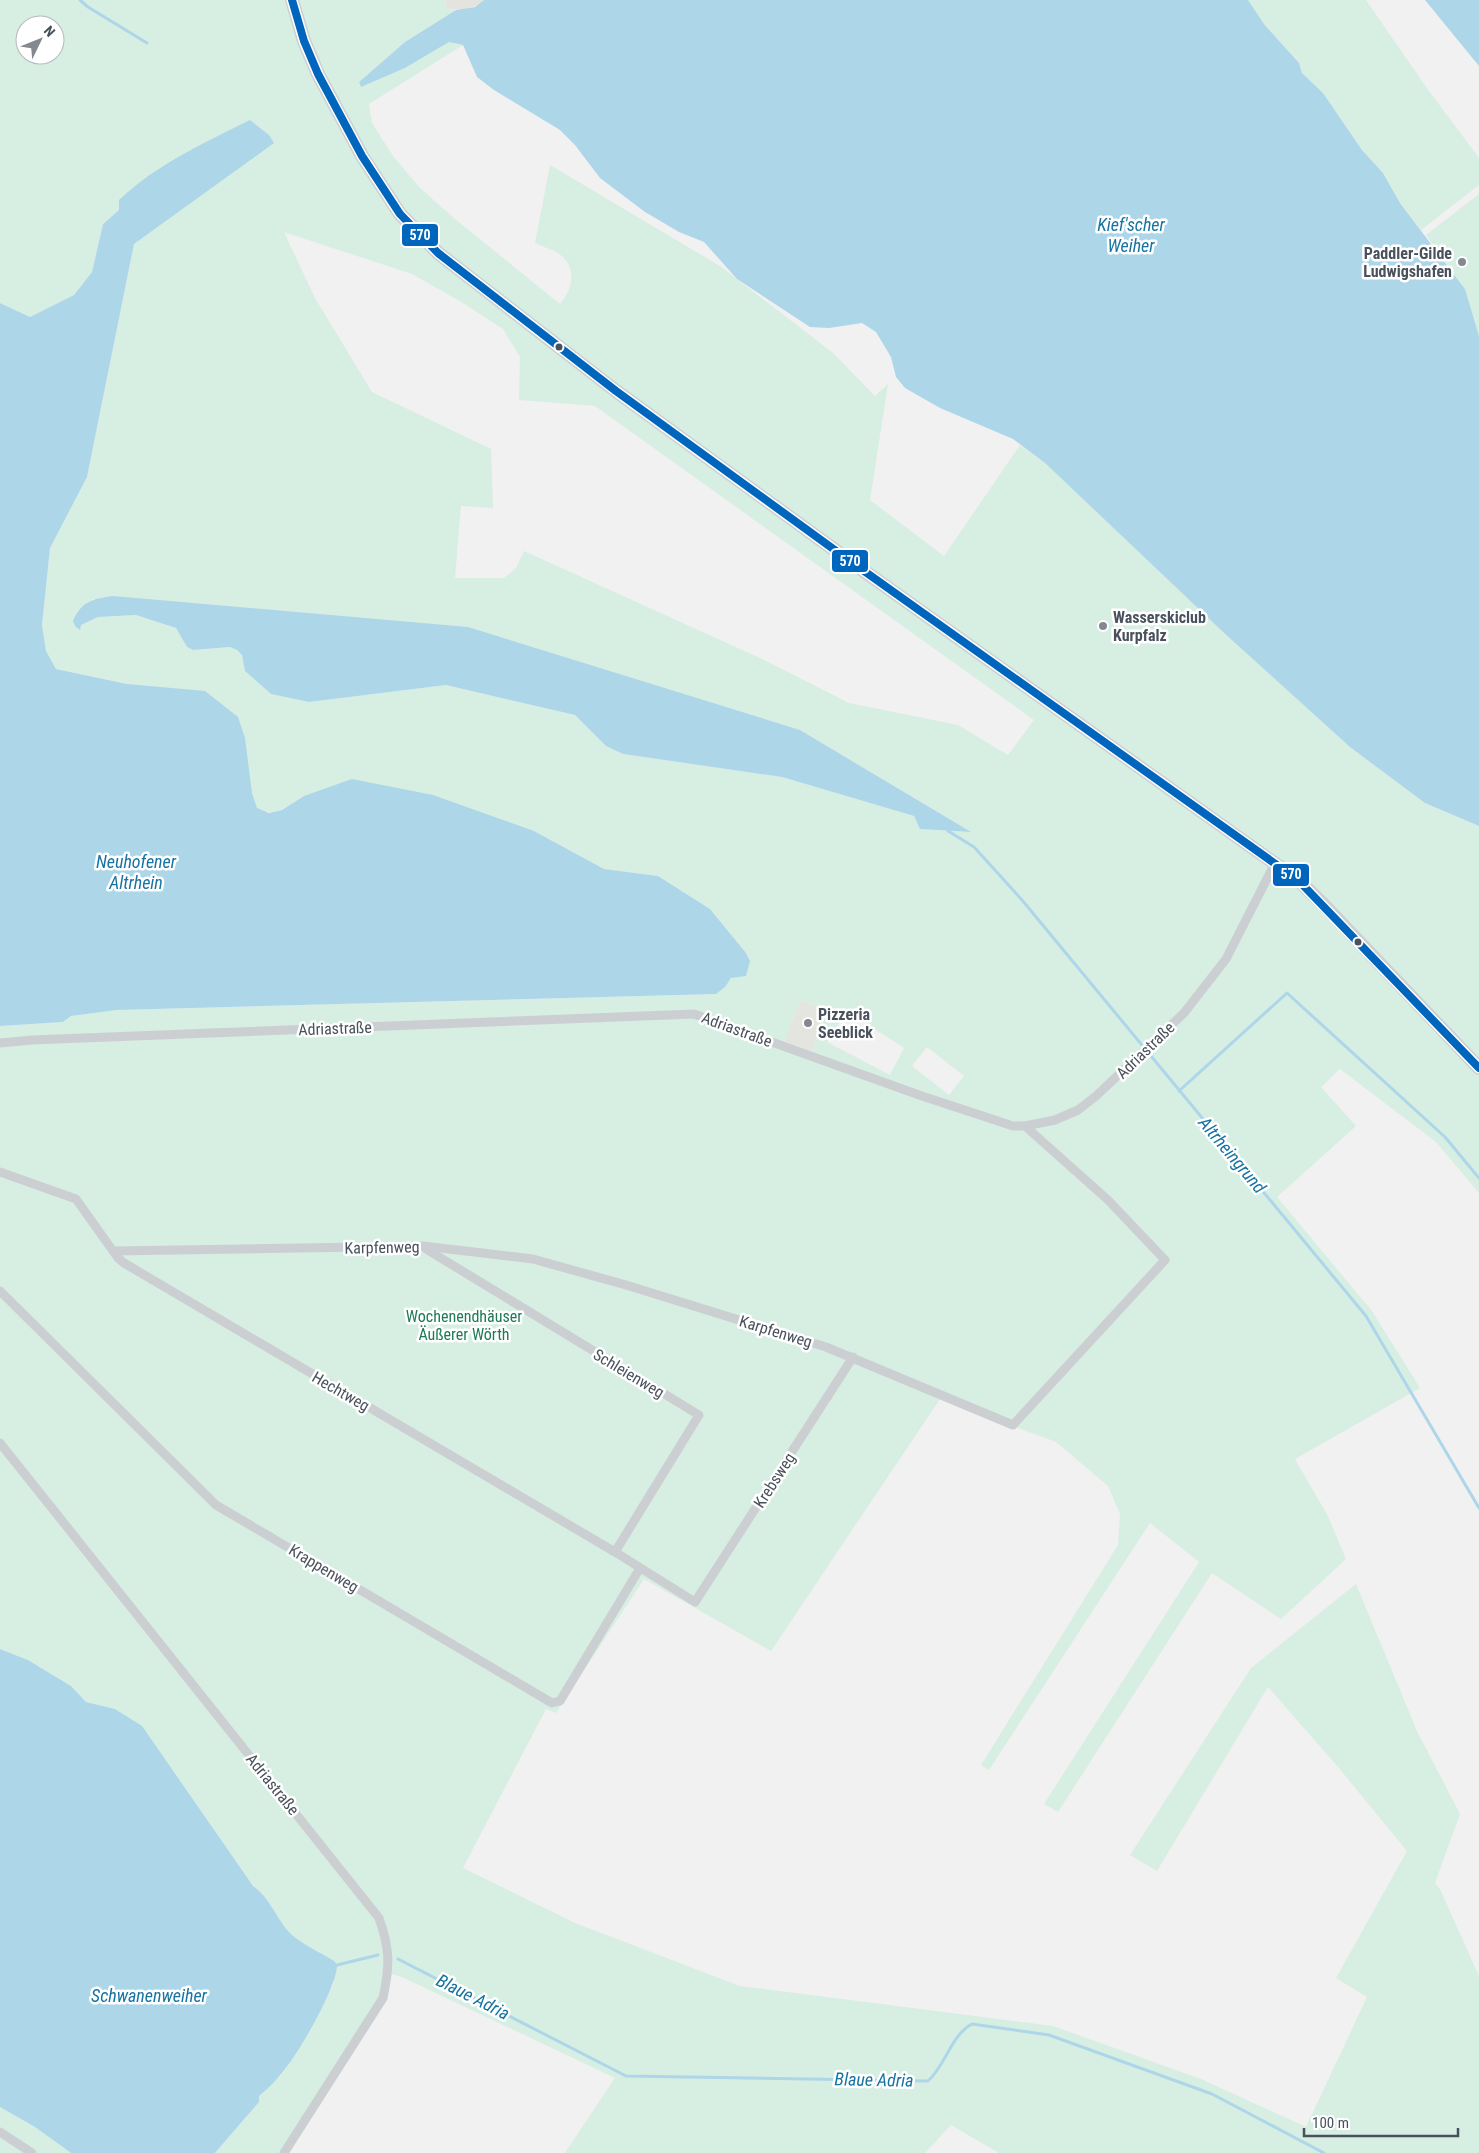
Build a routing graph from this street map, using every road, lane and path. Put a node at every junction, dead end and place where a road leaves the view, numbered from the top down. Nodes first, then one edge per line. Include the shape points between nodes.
1 (292, 0) edge
2 (1275, 863) junction
3 (0, 1043) edge
4 (1479, 1068) edge
5 (1025, 1126) junction
6 (0, 1172) edge
7 (423, 1246) junction
8 (114, 1251) junction
9 (0, 1291) edge
10 (852, 1358) junction
11 (0, 1443) edge
12 (615, 1552) junction
13 (640, 1568) junction
14 (695, 1602) joint
15 (0, 2132) edge
16 (32, 2153) edge
17 (284, 2153) edge

1 - 2 street via 318,74 358,148 400,214 438,253 624,396 843,556
2 - 4 street via 1323,904
2 - 5 street, Adriastraße via 1226,959 1184,1013 1078,1110 1055,1120
3 - 5 street, Adriastraße via 694,1014 919,1095 1013,1126
5 - 10 street, Karpfenweg via 1108,1200 1165,1260 1012,1425
6 - 8 street, Hechtweg via 76,1199
7 - 8 street, Karpfenweg
7 - 10 street, Karpfenweg via 504,1255 562,1266 817,1344
7 - 12 street, Schleienweg via 699,1415
8 - 12 street, Hechtweg via 124,1263
9 - 13 street, Krappenweg via 216,1505 552,1704 560,1701
10 - 14 street, Krebsweg
11 - 17 street, Adriastraße via 379,1918 388,1943 388,1973 383,1998
12 - 13 street, Hechtweg
13 - 14 street, Hechtweg
15 - 16 street

